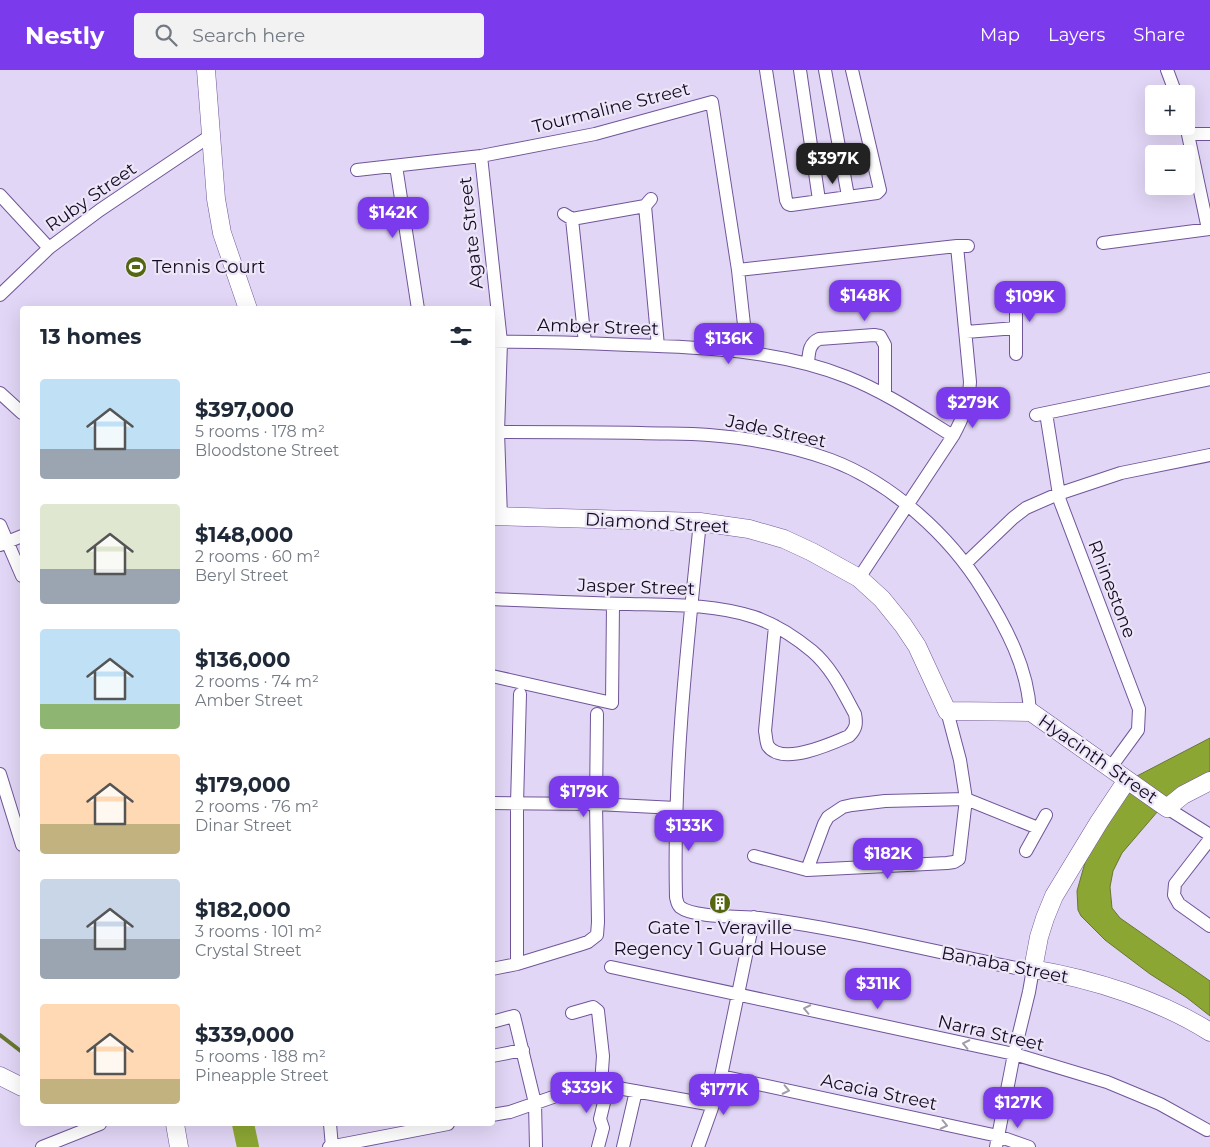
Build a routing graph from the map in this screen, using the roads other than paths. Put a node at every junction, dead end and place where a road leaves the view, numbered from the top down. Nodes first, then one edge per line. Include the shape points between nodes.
1 (206, 70) edge
2 (766, 70) edge
3 (800, 70) edge
4 (825, 70) edge
5 (852, 70) edge
6 (1167, 70) edge
7 (1173, 85) edge
8 (1195, 131) edge
9 (1210, 134) edge
10 (1189, 135) edge
11 (210, 136) junction
12 (481, 156) junction
13 (396, 166) junction
14 (357, 170) dead end
15 (0, 195) edge
16 (848, 196) junction
17 (820, 200) junction
18 (1209, 229) edge
19 (1103, 243) dead end
20 (49, 248) junction
21 (738, 270) junction
22 (1016, 292) dead end
23 (0, 295) edge
24 (247, 306) edge
25 (418, 306) edge
26 (494, 306) edge
27 (495, 319) edge
28 (1016, 328) junction
29 (966, 332) junction
30 (497, 342) edge
31 (585, 343) junction
32 (658, 346) junction
33 (747, 352) junction
34 (1016, 354) dead end
35 (808, 364) junction
36 (1210, 379) edge
37 (0, 392) edge
38 (884, 394) junction
39 (20, 411) edge
40 (498, 432) junction
41 (953, 436) junction
42 (1210, 455) edge
43 (1058, 494) junction
44 (908, 505) junction
45 (496, 516) edge
46 (700, 522) junction
47 (0, 525) edge
48 (20, 537) edge
49 (4, 544) edge
50 (966, 564) junction
51 (20, 572) edge
52 (859, 578) junction
53 (495, 599) edge
54 (613, 604) junction
55 (691, 606) junction
56 (775, 626) junction
57 (495, 677) edge
58 (520, 694) dead end
59 (947, 711) junction
60 (1030, 712) junction
61 (597, 714) dead end
62 (1111, 767) junction
63 (0, 774) edge
64 (1210, 781) edge
65 (1129, 782) junction
66 (966, 799) junction
67 (495, 803) edge
68 (517, 804) junction
69 (596, 804) junction
70 (1165, 806) junction
71 (676, 808) junction
72 (1046, 815) dead end
73 (1038, 828) junction
74 (1210, 835) edge
75 (20, 839) edge
76 (1210, 839) edge
77 (1026, 851) dead end
78 (754, 856) dead end
79 (807, 870) junction
80 (754, 918) junction
81 (1210, 926) edge
82 (517, 964) junction
83 (611, 967) dead end
84 (495, 969) edge
85 (1033, 969) junction
86 (737, 994) junction
87 (572, 1013) dead end
88 (495, 1021) edge
89 (1210, 1032) edge
90 (524, 1050) junction
91 (1014, 1054) junction
92 (495, 1055) edge
93 (721, 1076) junction
94 (1, 1078) edge
95 (20, 1086) edge
96 (604, 1086) junction
97 (636, 1091) junction
98 (536, 1103) junction
99 (713, 1105) junction
100 (495, 1114) edge
101 (95, 1126) edge
102 (175, 1126) edge
103 (330, 1126) edge
104 (438, 1126) edge
105 (1207, 1130) dead end
106 (997, 1142) edge
107 (42, 1147) edge
108 (179, 1147) edge
109 (331, 1147) edge
110 (536, 1147) edge
111 (598, 1147) edge
112 (623, 1147) edge
113 (698, 1147) edge
114 (1029, 1147) edge

1 - 11 street
2 - 17 street via 786,200 791,205
3 - 17 street
4 - 16 street
5 - 16 street via 880,190
6 - 7 street
8 - 9 street
10 - 18 street
11 - 20 street, Ruby Street
11 - 24 street via 222,233
12 - 13 street, Tourmaline Street
12 - 21 street, Tourmaline Street via 595,134 712,102
12 - 26 street, Agate Street
13 - 14 street, Tourmaline Street
13 - 25 street
15 - 20 street
16 - 17 street
18 - 19 street
20 - 23 street, Ruby Street
21 - 29 street via 963,246
21 - 33 street, Tourmaline Street
22 - 28 street
27 - 30 street, Agate Street
28 - 29 street
28 - 34 street
29 - 41 street via 969,400
30 - 31 street, Amber Street
30 - 40 street, Agate Street
31 - 32 street, Amber Street
31 - 32 street via 568,216 648,202
32 - 33 street, Amber Street
33 - 35 street, Amber Street
35 - 38 street, Amber Street via 846,376
35 - 38 street via 810,348 819,339 880,336 885,345
36 - 43 street, Rhinestone via 1041,414
37 - 39 street
38 - 41 street, Amber Street
40 - 44 street, Jade Street via 709,434 761,441 798,450 855,471
40 - 45 street, Agate Street
41 - 44 street
42 - 43 street via 1120,473
43 - 50 street via 1019,512
43 - 62 street, Rhinestone via 1138,709 1138,730
44 - 50 street, Jade Street
44 - 52 street
45 - 46 street, Diamond Street
46 - 52 street, Diamond Street via 749,529 784,539
46 - 55 street
47 - 49 street
48 - 49 street
49 - 51 street
50 - 60 street, Jade Street via 1010,638 1029,691
52 - 59 street, Diamond Street via 904,625
53 - 54 street, Jasper Street
54 - 55 street, Jasper Street
54 - 57 street via 612,703
55 - 56 street, Jasper Street via 739,613
55 - 71 street
56 - 56 street, Jasper Street via 814,652 828,668 855,714 857,722 849,736 801,753 775,753 767,745 765,730
58 - 68 street
59 - 60 street, Hyacinth Street
59 - 66 street, Diamond Street via 958,750
60 - 62 street, Hyacinth Street
61 - 69 street
62 - 65 street, Hyacinth Street
63 - 75 street
64 - 70 street
65 - 70 street, Hyacinth Street
65 - 85 street via 1099,822 1054,896 1039,938
66 - 73 street
66 - 79 street via 885,801 842,807 824,824
66 - 79 street, Diamond Street via 959,858 954,862
67 - 68 street
68 - 69 street
68 - 82 street
69 - 71 street
69 - 82 street via 596,935 588,942
70 - 74 street, Hyacinth Street
71 - 80 street, Banaba Street via 678,906 701,914
72 - 73 street
73 - 77 street
76 - 81 street via 1176,884 1174,896 1179,904
78 - 79 street
80 - 85 street, Banaba Street via 805,924
80 - 86 street
82 - 84 street
83 - 86 street, Narra Street
85 - 89 street, Banaba Street via 1073,977 1163,1007
85 - 91 street
91 -> 86 street, Narra Street
86 - 93 street
87 - 96 street via 593,1007 598,1011
88 - 90 street via 514,1016
90 - 92 street
90 - 98 street
91 - 105 street, Narra Street via 1107,1082 1160,1104
91 - 106 street
93 - 99 street
93 -> 106 street, Acacia Street
94 - 95 street
96 - 97 street
96 - 98 street via 580,1088
96 - 111 street via 600,1119 603,1128
97 - 99 street
97 - 112 street
98 - 100 street
98 - 110 street
99 - 113 street
101 - 107 street
102 - 108 street
103 - 109 street
104 - 109 street
106 - 114 street, Acacia Street

